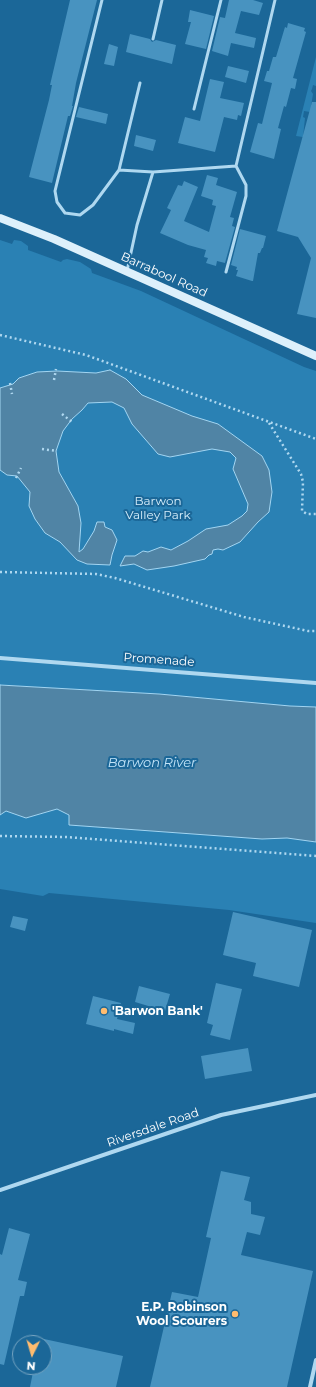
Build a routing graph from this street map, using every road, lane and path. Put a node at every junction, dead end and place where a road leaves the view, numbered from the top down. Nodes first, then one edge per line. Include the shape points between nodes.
1 (102, 0) edge
2 (162, 0) edge
3 (221, 0) edge
4 (275, 0) edge
5 (153, 39) dead end
6 (140, 82) dead end
7 (194, 109) dead end
8 (236, 166) junction
9 (119, 170) junction
10 (153, 172) junction
11 (0, 218) edge
12 (127, 271) junction
13 (226, 272) dead end
14 (0, 335) edge
15 (316, 356) edge
16 (56, 369) dead end
17 (54, 380) dead end
18 (10, 383) dead end
19 (12, 394) dead end
20 (62, 414) dead end
21 (72, 422) dead end
22 (269, 422) junction
23 (316, 439) edge
24 (42, 449) dead end
25 (57, 452) dead end
26 (21, 468) dead end
27 (16, 478) dead end
28 (316, 514) edge
29 (0, 572) edge
30 (316, 631) edge
31 (0, 658) edge
32 (316, 683) edge
33 (0, 836) edge
34 (316, 856) edge
35 (316, 1095) edge
36 (0, 1190) edge
37 (316, 1360) edge
38 (310, 1387) edge

1 - 9 lane via 55,191 57,202 65,213 80,215 93,205
2 - 5 lane
3 - 7 lane
4 - 8 lane
6 - 9 lane
8 - 10 lane
8 - 13 lane via 246,185 246,196
9 - 10 lane
10 - 12 lane via 137,225
11 - 12 street, Barrabool Road
12 - 15 street, Barrabool Road
14 - 22 path via 86,355
16 - 17 path
18 - 19 path
20 - 21 path
22 - 23 path
22 - 28 path via 301,474 302,511
24 - 25 path
26 - 27 path
29 - 30 path via 96,574 244,617
31 - 32 street, Promenade
33 - 34 path via 66,837
35 - 36 street, Riversdale Road via 221,1116
37 - 38 street

